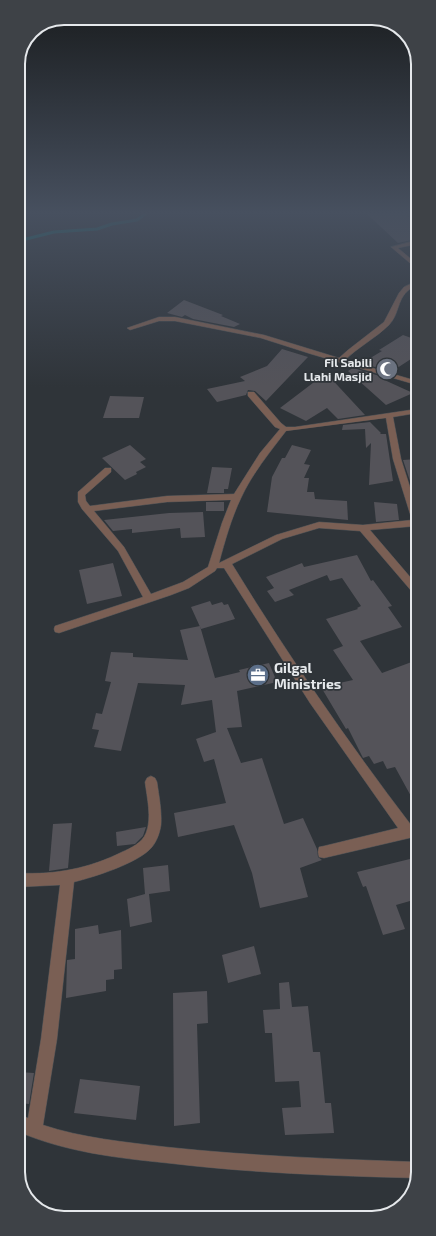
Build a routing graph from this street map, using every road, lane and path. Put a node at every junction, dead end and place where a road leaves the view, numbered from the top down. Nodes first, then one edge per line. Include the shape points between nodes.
1 (411, 286) edge
2 (130, 328) dead end
3 (340, 361) junction
4 (411, 381) edge
5 (251, 394) dead end
6 (411, 412) edge
7 (389, 416) junction
8 (284, 429) junction
9 (108, 470) dead end
10 (237, 497) junction
11 (411, 504) edge
12 (86, 509) junction
13 (411, 524) edge
14 (363, 528) junction
15 (226, 564) junction
16 (212, 569) junction
17 (411, 584) edge
18 (148, 598) junction
19 (59, 629) dead end
20 (151, 782) dead end
21 (411, 829) edge
22 (411, 831) edge
23 (324, 852) dead end
24 (68, 878) junction
25 (25, 880) edge
26 (27, 1127) edge
27 (411, 1170) edge

1 - 3 street via 406,288 386,323
2 - 3 street via 171,318 262,336
3 - 4 street
5 - 8 street
6 - 7 street
7 - 8 street
7 - 11 street via 397,459
8 - 10 street via 263,454
9 - 12 street via 81,494
10 - 12 street via 167,498
10 - 16 street
12 - 18 street via 121,549
13 - 14 street
14 - 15 street via 319,525 302,529 279,537
14 - 17 street
15 - 16 street
15 - 21 street via 260,621 356,764
16 - 18 street via 186,585
18 - 19 street
20 - 24 street via 155,827 149,841 139,850 113,863
22 - 23 street
24 - 25 street
24 - 26 street via 49,1039
26 - 27 street via 85,1145 197,1159

